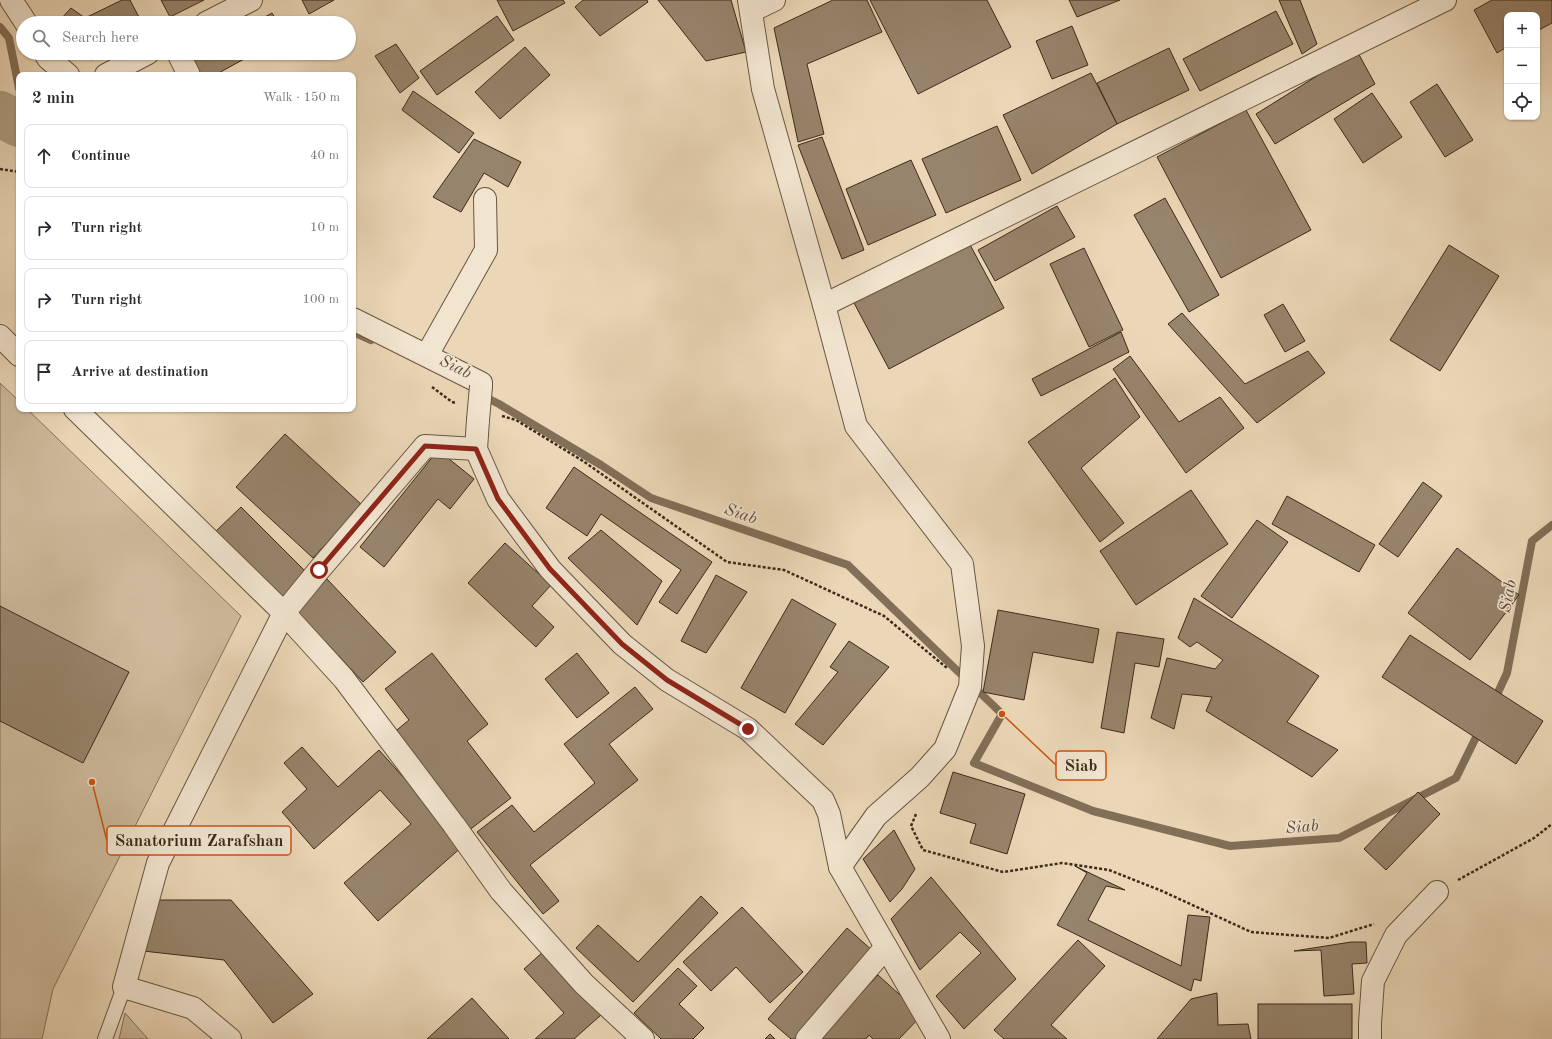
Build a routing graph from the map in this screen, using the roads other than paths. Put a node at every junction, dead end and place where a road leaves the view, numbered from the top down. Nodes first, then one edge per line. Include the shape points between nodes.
1 (11, 0) edge
2 (251, 0) edge
3 (774, 0) edge
4 (1445, 0) edge
5 (750, 5) edge
6 (21, 16) edge
7 (220, 16) edge
8 (50, 60) edge
9 (135, 60) edge
10 (182, 60) edge
11 (64, 72) edge
12 (112, 72) edge
13 (188, 72) edge
14 (485, 199) dead end
15 (824, 305) junction
16 (356, 320) edge
17 (0, 336) edge
18 (16, 351) edge
19 (427, 355) junction
20 (78, 412) edge
21 (476, 449) junction
22 (284, 613) junction
23 (840, 867) junction
24 (1437, 892) dead end
25 (886, 947) junction
26 (124, 987) junction
27 (105, 1039) edge
28 (230, 1039) edge
29 (643, 1039) edge
30 (807, 1039) edge
31 (939, 1039) edge
32 (1370, 1039) edge

1 - 6 street
2 - 7 street
3 - 5 street
4 - 15 street
5 - 15 street via 763,88
8 - 11 street
9 - 12 street
10 - 13 street
14 - 19 street via 486,250
15 - 23 street via 856,426 962,564 973,646 970,687 945,748 920,777 876,816
16 - 19 street
17 - 18 street
19 - 21 street, bridge via 481,382
20 - 22 street
21 - 22 street via 425,446
21 - 23 street via 498,499 550,569 622,644 667,680 748,729 823,800 829,814
22 - 26 street via 158,863
22 - 29 street via 344,679 501,891 584,984
23 - 25 street
24 - 32 street via 1396,935 1373,981
25 - 30 street
25 - 31 street
26 - 27 lane
26 - 28 street via 193,1008

